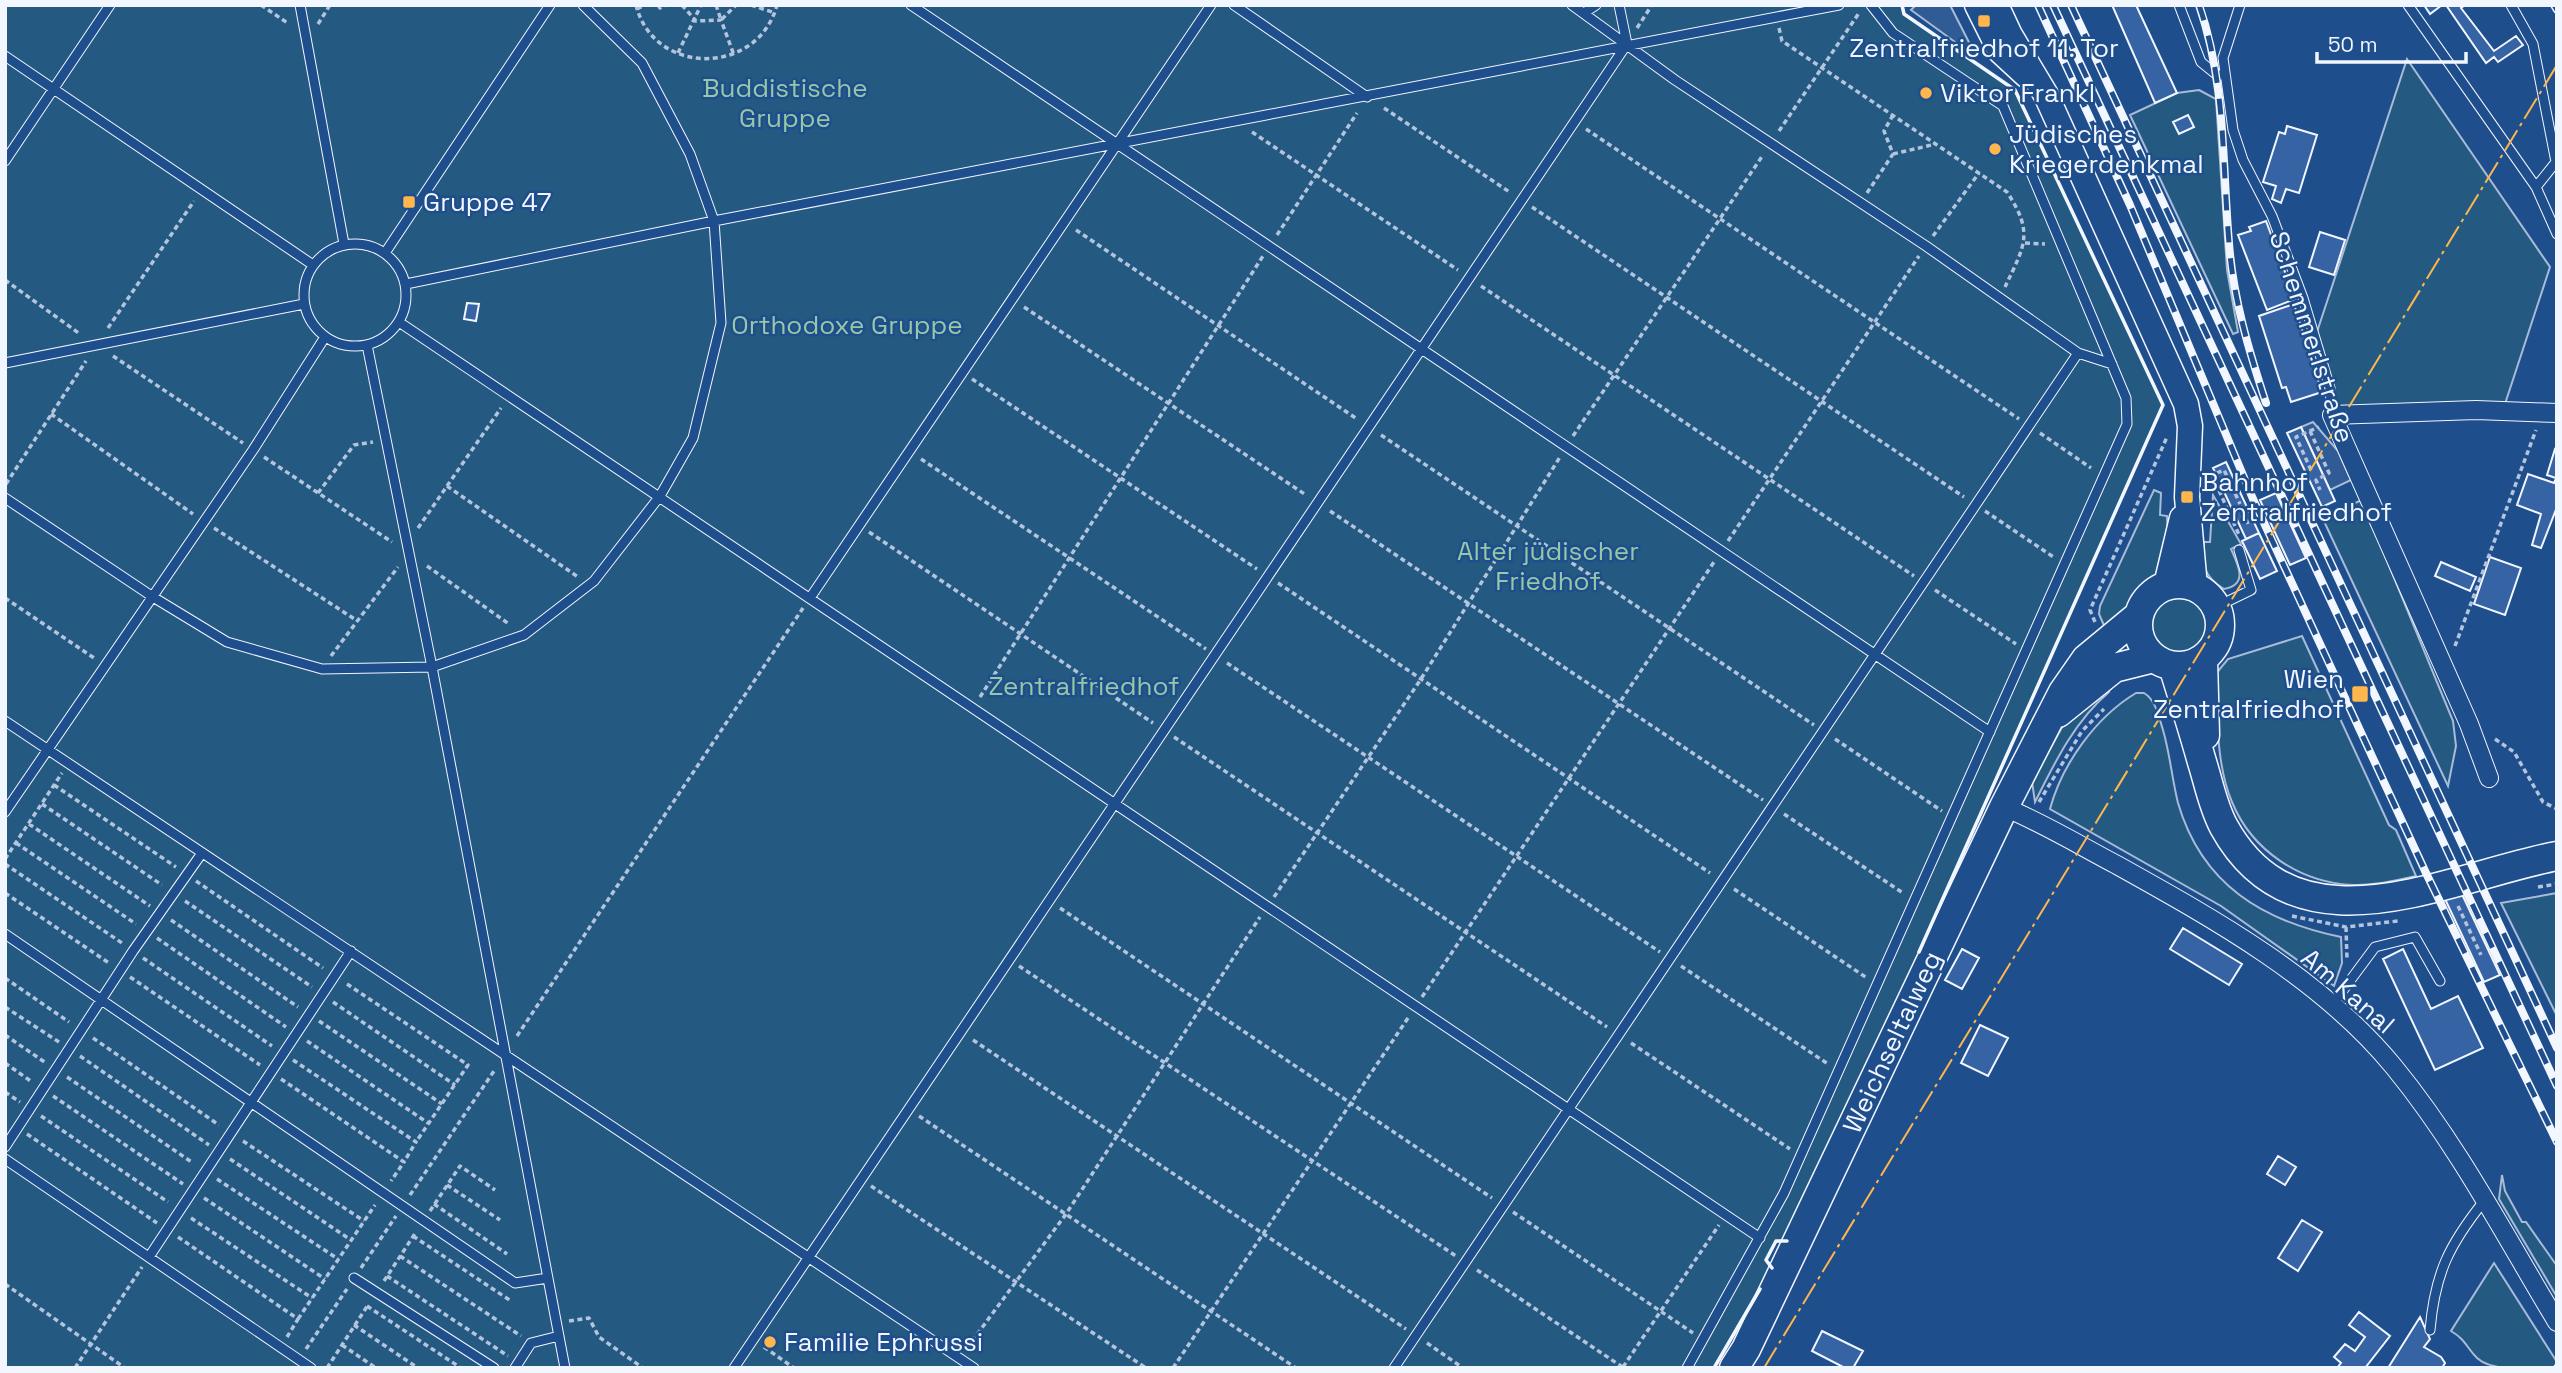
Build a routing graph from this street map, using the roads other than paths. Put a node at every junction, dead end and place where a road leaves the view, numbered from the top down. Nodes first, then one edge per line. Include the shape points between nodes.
1 (110, 5) edge
2 (300, 5) edge
3 (550, 5) edge
4 (583, 5) edge
5 (911, 5) edge
6 (1211, 5) edge
7 (1234, 5) edge
8 (1572, 5) edge
9 (1596, 5) edge
10 (1619, 5) edge
11 (1839, 5) edge
12 (1871, 5) edge
13 (1977, 5) edge
14 (1996, 5) edge
15 (2179, 5) edge
16 (2240, 5) edge
17 (2408, 5) edge
18 (2511, 5) edge
19 (1584, 13) junction
20 (1627, 44) junction
21 (5, 57) edge
22 (2223, 75) junction
23 (2042, 88) junction
24 (53, 90) junction
25 (1367, 97) junction
26 (1117, 145) junction
27 (5, 161) edge
28 (2536, 187) junction
29 (714, 221) junction
30 (2557, 234) edge
31 (344, 244) junction
32 (385, 253) junction
33 (313, 265) junction
34 (406, 284) junction
35 (304, 304) junction
36 (399, 322) junction
37 (325, 337) junction
38 (367, 345) junction
39 (1419, 349) junction
40 (2078, 353) junction
41 (5, 363) edge
42 (2112, 364) junction
43 (2550, 412) edge
44 (2332, 415) junction
45 (660, 496) junction
46 (2188, 497) junction
47 (5, 498) edge
48 (2239, 550) road end
49 (2166, 585) junction
50 (2195, 587) junction
51 (153, 597) junction
52 (810, 598) junction
53 (2216, 607) junction
54 (2138, 616) junction
55 (1875, 654) junction
56 (2203, 659) junction
57 (2163, 662) junction
58 (432, 667) junction
59 (2051, 718) junction
60 (5, 721) edge
61 (1990, 732) junction
62 (47, 750) junction
63 (2206, 776) junction
64 (2489, 778) dead end
65 (1113, 804) junction
66 (2004, 807) junction
67 (5, 812) edge
68 (202, 853) junction
69 (2557, 856) edge
70 (5, 934) edge
71 (351, 951) junction
72 (2440, 981) dead end
73 (102, 998) junction
74 (2332, 1005) junction
75 (505, 1054) junction
76 (251, 1103) junction
77 (1568, 1109) junction
78 (5, 1147) edge
79 (5, 1159) edge
80 (2484, 1201) junction
81 (1760, 1238) junction
82 (149, 1257) junction
83 (808, 1257) junction
84 (354, 1278) road end
85 (548, 1278) junction
86 (2557, 1322) edge
87 (2430, 1330) dead end
88 (559, 1336) junction
89 (516, 1365) edge
90 (311, 1368) edge
91 (494, 1368) edge
92 (565, 1368) edge
93 (734, 1368) edge
94 (974, 1368) edge
95 (1394, 1368) edge
96 (1687, 1368) edge
97 (1734, 1368) edge

1 - 24 lane
2 - 31 lane
3 - 32 lane
4 - 29 lane via 642,63 691,154
5 - 26 lane
6 - 26 lane
7 - 25 lane
8 - 19 lane
9 - 19 lane
10 - 20 lane
11 - 20 lane
12 - 42 lane via 1893,33 2003,106
13 - 23 street via 2000,51
14 - 23 street
15 - 22 lane via 2202,62
16 - 22 lane, Schemmerlstraße via 2226,46
17 - 28 lane
18 - 28 lane via 2533,44 2556,162
19 - 20 lane
20 - 25 lane
20 - 39 lane
20 - 40 lane
21 - 24 lane
22 - 44 lane, Schemmerlstraße via 2238,147 2272,216 2316,335
23 - 46 street via 2182,391 2190,426
24 - 27 lane
24 - 33 lane
25 - 26 lane
26 - 29 lane
26 - 39 lane
26 - 52 lane
28 - 30 lane
29 - 34 lane
29 - 45 lane via 721,323 693,438
31 - 32 lane via 365,244
31 - 33 lane
32 - 34 lane
33 - 35 lane
34 - 36 lane via 406,304
35 - 37 lane
35 - 41 lane
36 - 38 lane via 385,337
36 - 45 lane
37 - 38 lane via 345,345
37 - 51 lane
38 - 58 lane
39 - 55 lane
39 - 65 lane
40 - 42 lane
40 - 55 lane
42 - 61 lane via 2126,398 2127,424
43 - 44 street
44 - 64 street, Schemmerlstraße
45 - 52 lane
45 - 58 lane via 588,584 524,635
46 - 49 street
46 - 50 street
47 - 51 lane
48 - 53 lane via 2251,590
49 - 50 main road
49 - 54 main road, Weichseltalweg via 2143,603
50 - 53 main road
51 - 58 lane via 227,642 322,669
51 - 62 lane
52 - 65 lane
53 - 56 main road via 2220,618 2217,641
54 - 57 main road via 2140,639
54 - 59 main road, Weichseltalweg via 2072,675
55 - 61 lane
55 - 77 lane
56 - 57 main road, Weichseltalweg via 2193,664
56 - 63 main road
57 - 59 main road, Weichseltalweg via 2114,668
57 - 63 main road
58 - 75 lane
59 - 66 main road, Weichseltalweg
60 - 62 lane
61 - 81 lane
62 - 67 lane
62 - 68 lane
63 - 69 main road via 2213,805 2237,848 2257,868 2302,894 2328,901 2372,901
65 - 77 lane
65 - 83 lane
66 - 74 street, Am Kanal via 2246,941
66 - 97 main road, Weichseltalweg
68 - 71 lane
68 - 73 lane
70 - 73 lane
71 - 75 lane
71 - 76 lane
72 - 74 lane via 2415,937 2375,947
73 - 76 lane
73 - 78 lane
74 - 80 street, Am Kanal via 2393,1066 2451,1145
75 - 83 lane
75 - 85 lane
76 - 82 lane
76 - 85 lane via 516,1283
77 - 81 lane
77 - 95 lane
79 - 82 lane
80 - 86 street, Am Kanal
80 - 87 lane via 2457,1235 2439,1273
81 - 96 lane
82 - 90 lane
83 - 93 lane
83 - 94 lane
84 - 91 lane
85 - 88 lane
88 - 89 lane via 531,1343
88 - 92 lane

